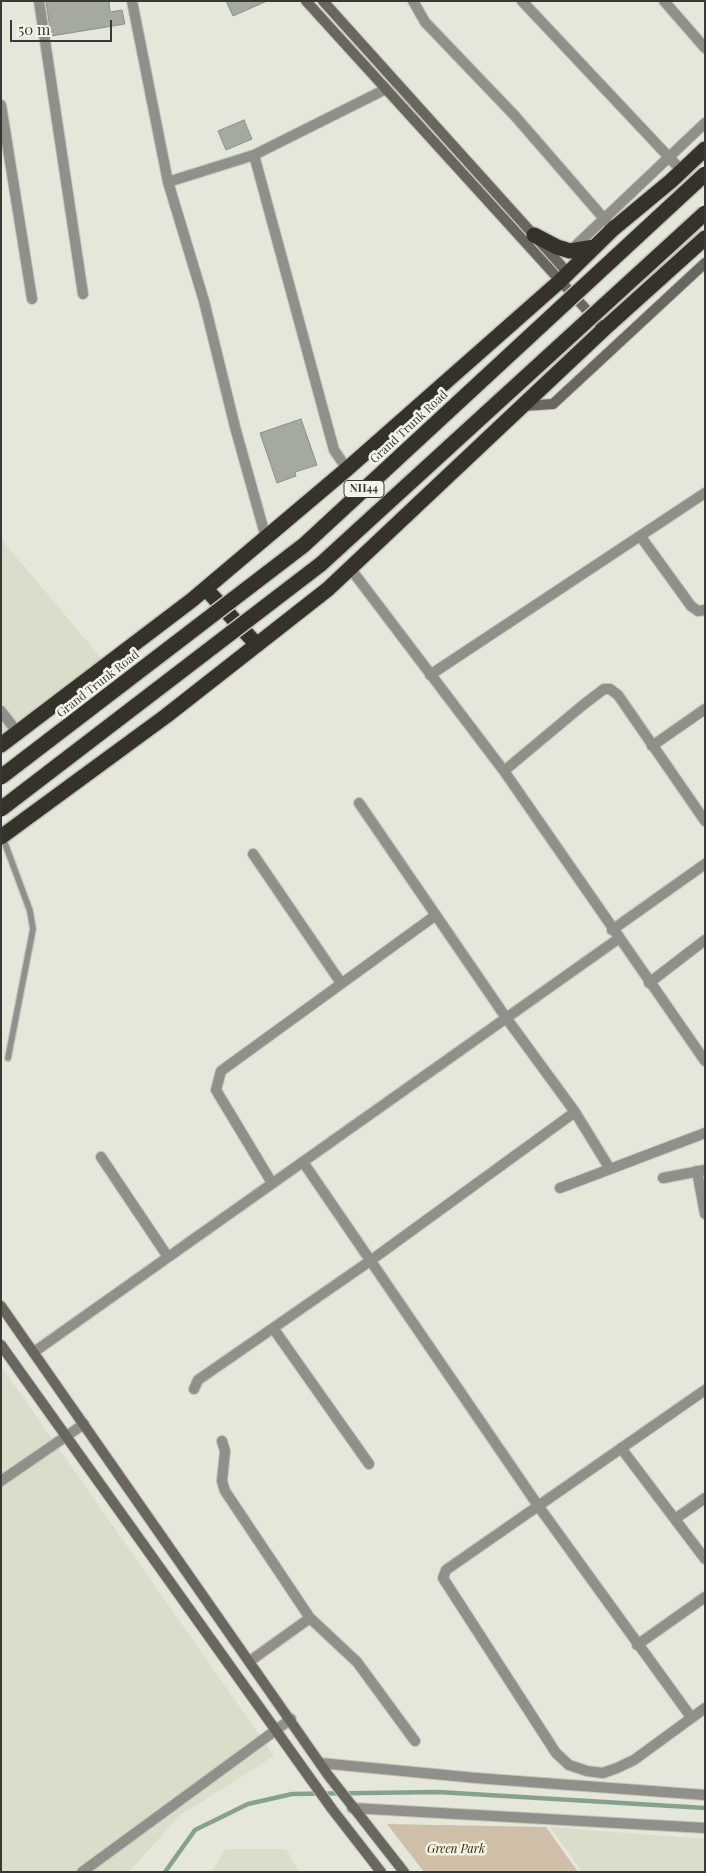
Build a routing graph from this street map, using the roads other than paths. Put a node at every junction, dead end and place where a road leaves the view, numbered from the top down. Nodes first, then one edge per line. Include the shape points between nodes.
1 (39, 1) edge
2 (132, 1) edge
3 (306, 1) edge
4 (323, 1) edge
5 (413, 1) edge
6 (522, 1) edge
7 (664, 1) edge
8 (705, 48) edge
9 (386, 89) junction
10 (1, 105) edge
11 (705, 123) edge
12 (705, 149) edge
13 (254, 155) junction
14 (669, 157) junction
15 (682, 171) junction
16 (705, 174) edge
17 (168, 182) junction
18 (705, 213) edge
19 (609, 223) junction
20 (534, 235) junction
21 (702, 246) edge
22 (594, 247) junction
23 (570, 251) junction
24 (705, 263) edge
25 (564, 277) junction
26 (83, 294) dead end
27 (32, 299) dead end
28 (604, 329) junction
29 (522, 406) junction
30 (347, 469) junction
31 (705, 493) edge
32 (641, 537) junction
33 (266, 538) junction
34 (350, 568) junction
35 (206, 589) junction
36 (705, 610) edge
37 (257, 644) junction
38 (430, 674) junction
39 (705, 709) edge
40 (1, 711) edge
41 (18, 733) junction
42 (1, 745) edge
43 (652, 746) junction
44 (504, 771) junction
45 (1, 777) edge
46 (358, 803) dead end
47 (1, 809) edge
48 (705, 821) edge
49 (2, 836) edge
50 (253, 854) dead end
51 (705, 864) edge
52 (436, 915) junction
53 (615, 934) junction
54 (705, 940) edge
55 (341, 983) junction
56 (649, 983) junction
57 (507, 1019) junction
58 (8, 1058) dead end
59 (705, 1061) edge
60 (575, 1112) junction
61 (705, 1133) edge
62 (101, 1156) dead end
63 (303, 1162) junction
64 (610, 1169) junction
65 (701, 1170) edge
66 (663, 1178) dead end
67 (272, 1183) junction
68 (560, 1188) dead end
69 (705, 1214) edge
70 (168, 1257) junction
71 (370, 1261) junction
72 (1, 1306) edge
73 (274, 1328) junction
74 (1, 1345) edge
75 (34, 1352) junction
76 (194, 1389) dead end
77 (705, 1390) edge
78 (84, 1424) junction
79 (66, 1436) junction
80 (222, 1441) dead end
81 (621, 1448) junction
82 (369, 1464) dead end
83 (1, 1481) edge
84 (705, 1498) edge
85 (539, 1507) junction
86 (675, 1519) junction
87 (705, 1559) edge
88 (705, 1597) edge
89 (310, 1618) junction
90 (637, 1645) junction
91 (250, 1661) junction
92 (705, 1708) edge
93 (691, 1717) junction
94 (291, 1719) junction
95 (276, 1730) junction
96 (415, 1741) dead end
97 (320, 1763) junction
98 (705, 1795) edge
99 (352, 1808) junction
100 (705, 1828) edge
101 (82, 1872) edge
102 (381, 1872) edge
103 (404, 1872) edge

1 - 26 street
2 - 17 street
3 - 9 street
4 - 20 street
5 - 19 street via 425,22 515,116
6 - 14 street
7 - 8 street
9 - 13 street
9 - 25 street
10 - 27 street
11 - 14 street
12 - 15 highway
13 - 17 street
13 - 30 street via 334,450
14 - 15 street
14 - 19 street
15 - 19 highway
16 - 45 highway, Grand Trunk Road / NH44, bridge via 304,545
17 - 33 street via 202,295
18 - 47 highway, NH44, bridge via 321,564
19 - 22 highway
19 - 23 street
20 - 23 highway
20 - 25 street
21 - 28 highway
22 - 23 highway
22 - 25 highway
24 - 29 street via 553,404
25 - 28 street
25 - 30 highway
28 - 29 highway
29 - 34 highway
30 - 33 highway
31 - 32 street
32 - 36 street via 691,606
32 - 38 street
33 - 35 highway
34 - 37 highway
34 - 38 street
35 - 37 highway
35 - 41 highway
37 - 49 highway via 166,716
38 - 44 street
39 - 43 street
40 - 41 street
41 - 42 highway
43 - 44 street via 618,695 604,689
43 - 48 street
44 - 53 street
46 - 52 street
49 - 58 lane via 30,911 33,929
50 - 55 street
51 - 53 street
52 - 55 street
52 - 57 street
53 - 56 street
53 - 57 street
54 - 56 street
55 - 67 street via 221,1071 216,1090
56 - 59 street
57 - 60 street
57 - 63 street
60 - 64 street
60 - 71 street
61 - 64 street
62 - 70 street
63 - 67 street
63 - 71 street
64 - 68 street
65 - 66 street
65 - 69 street
67 - 70 street
70 - 75 street
71 - 73 street
71 - 85 street
72 - 75 street
73 - 76 street via 198,1380
73 - 82 street
74 - 79 street
75 - 78 street
77 - 81 street
78 - 79 street
78 - 91 street
79 - 83 street
79 - 95 street
80 - 89 street via 225,1491
81 - 85 street
81 - 86 street
84 - 86 street
85 - 90 street
85 - 93 street via 446,1570 443,1578 556,1753 569,1765 603,1773 634,1760
86 - 87 street
88 - 90 street
89 - 91 street
89 - 96 street via 357,1662
90 - 93 street
91 - 94 street
92 - 93 street
94 - 95 street
94 - 97 street
95 - 101 street
95 - 102 street via 332,1810
97 - 98 street
97 - 99 street
99 - 100 street
99 - 103 street

